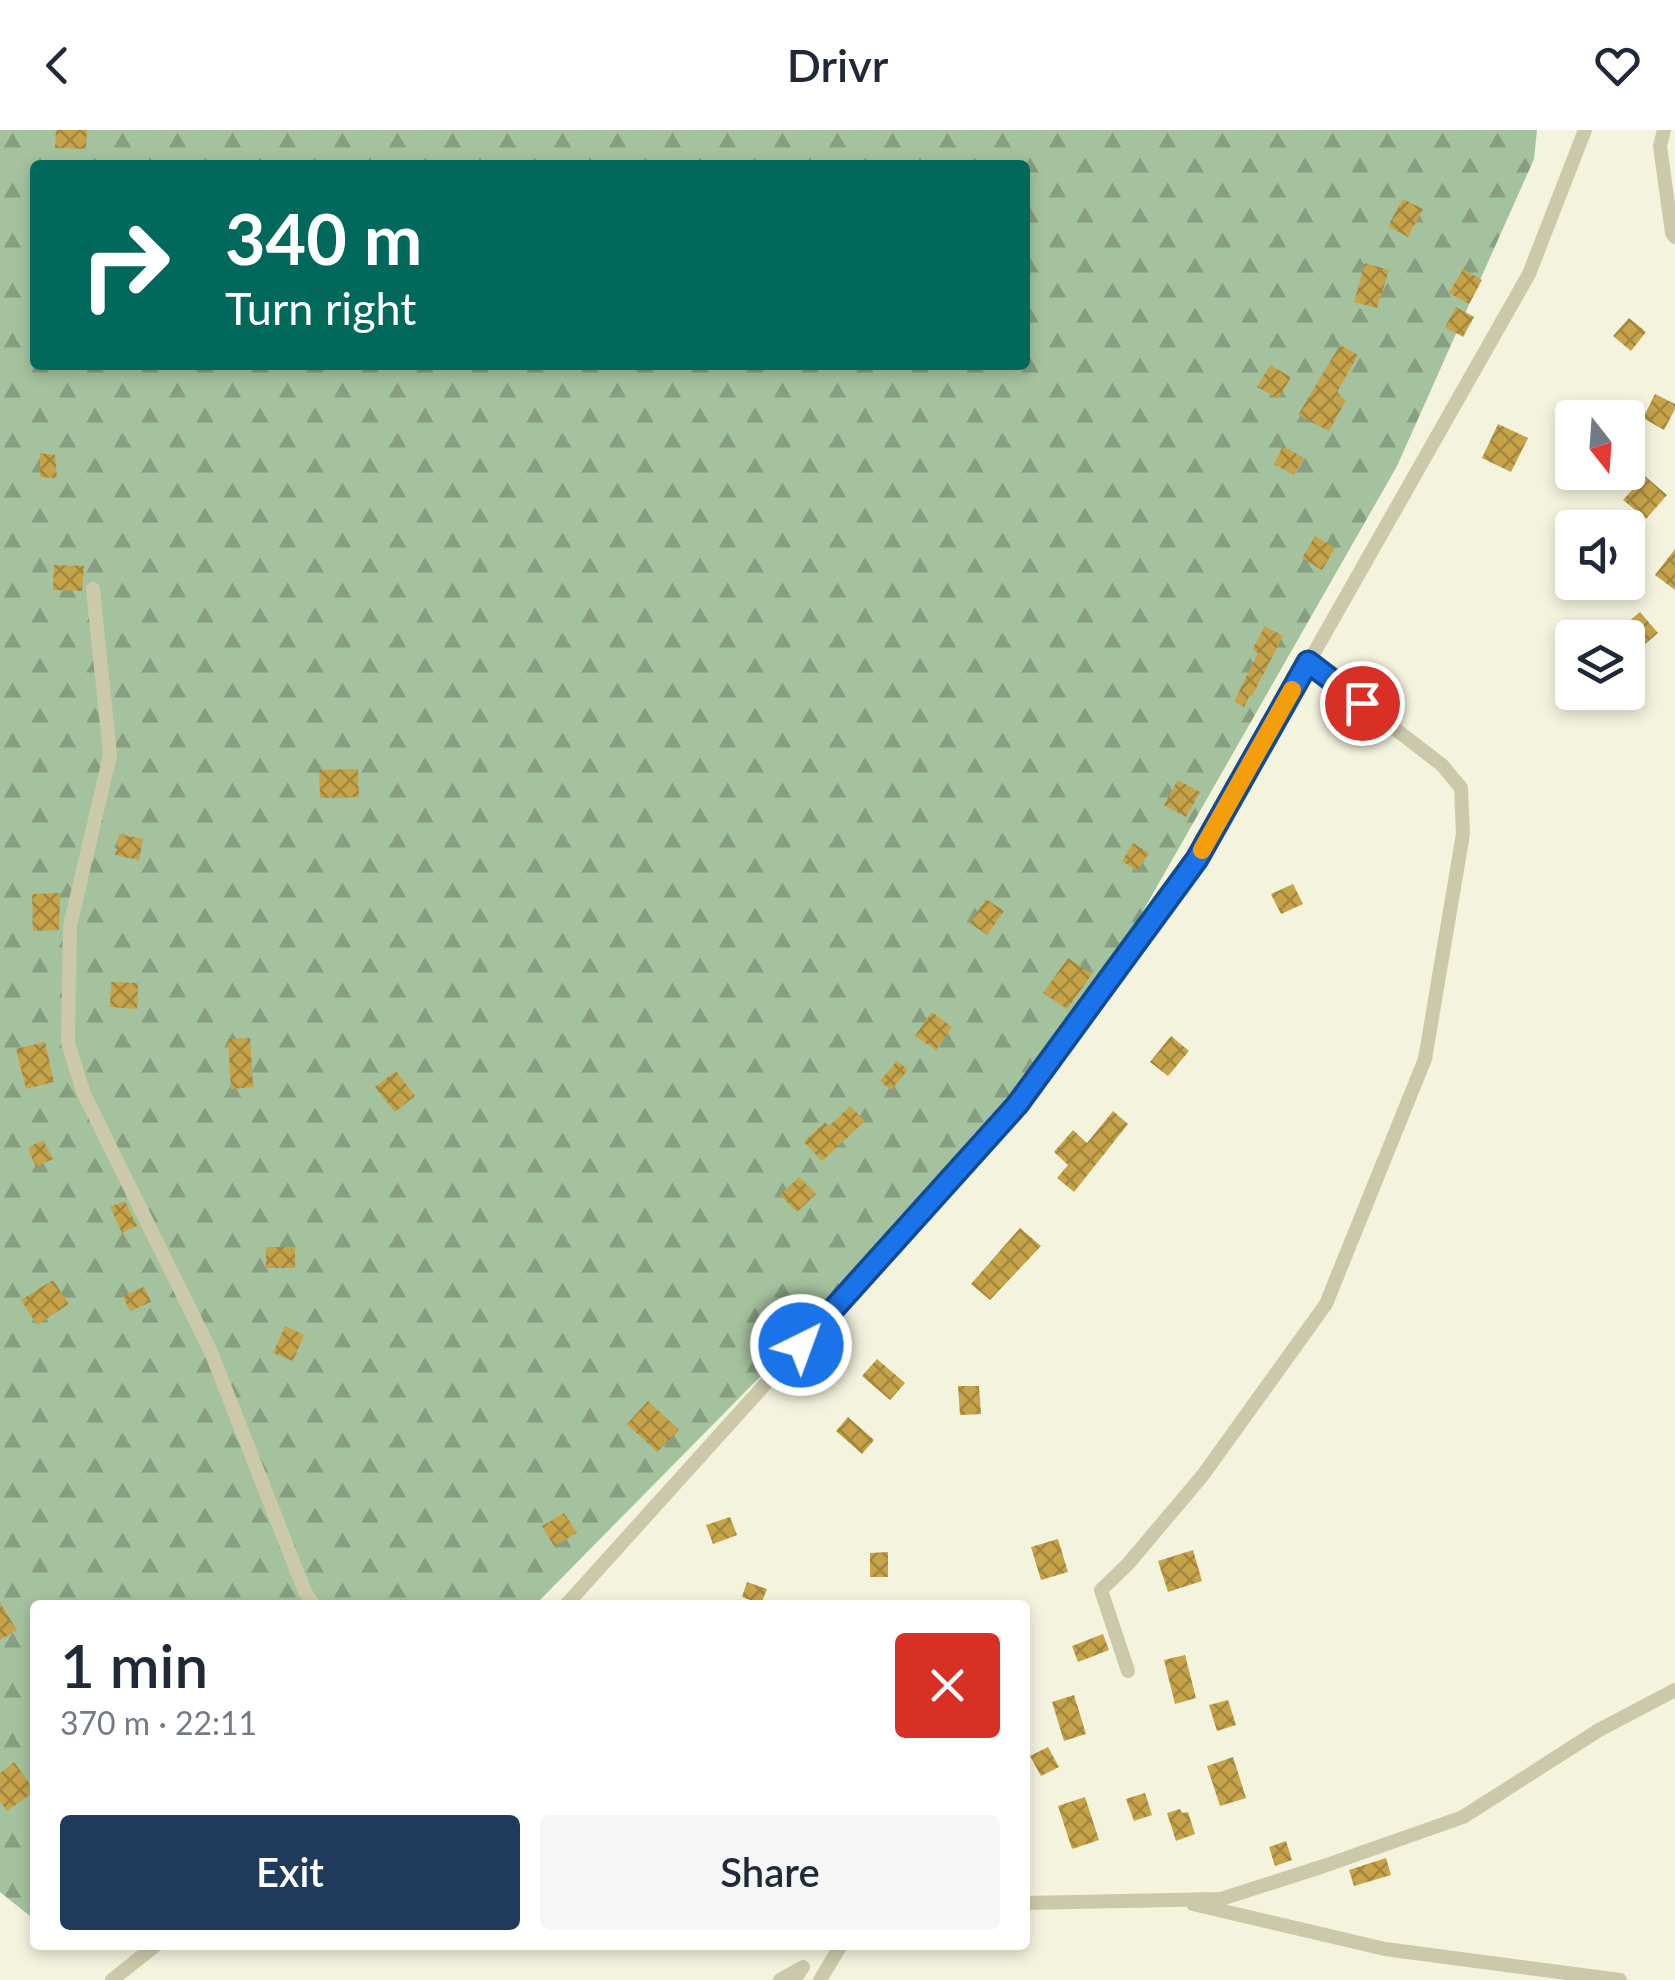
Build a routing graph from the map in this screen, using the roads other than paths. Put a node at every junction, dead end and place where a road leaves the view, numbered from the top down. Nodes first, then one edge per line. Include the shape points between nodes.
1 (1585, 130) edge
2 (1664, 130) edge
3 (1675, 237) edge
4 (93, 588) dead end
5 (1308, 662) junction
6 (311, 1600) edge
7 (571, 1600) edge
8 (1128, 1671) dead end
9 (1675, 1690) edge
10 (1173, 1900) junction
11 (1030, 1903) edge
12 (150, 1950) edge
13 (838, 1950) edge
14 (112, 1980) edge
15 (780, 1980) edge
16 (794, 1980) edge
17 (820, 1980) edge
18 (1620, 1980) edge

1 - 5 street via 1529,274
2 - 3 street via 1660,146
4 - 6 street via 110,755 70,926 68,1043 84,1094 210,1352
5 - 7 street via 1197,859 1017,1105
5 - 8 street via 1442,765 1461,788 1463,834 1425,1059 1326,1304 1202,1475 1101,1590
9 - 10 street via 1462,1817 1221,1899
10 - 11 street
10 - 18 street via 1385,1949
12 - 14 street
13 - 17 street
15 - 16 street via 803,1966

